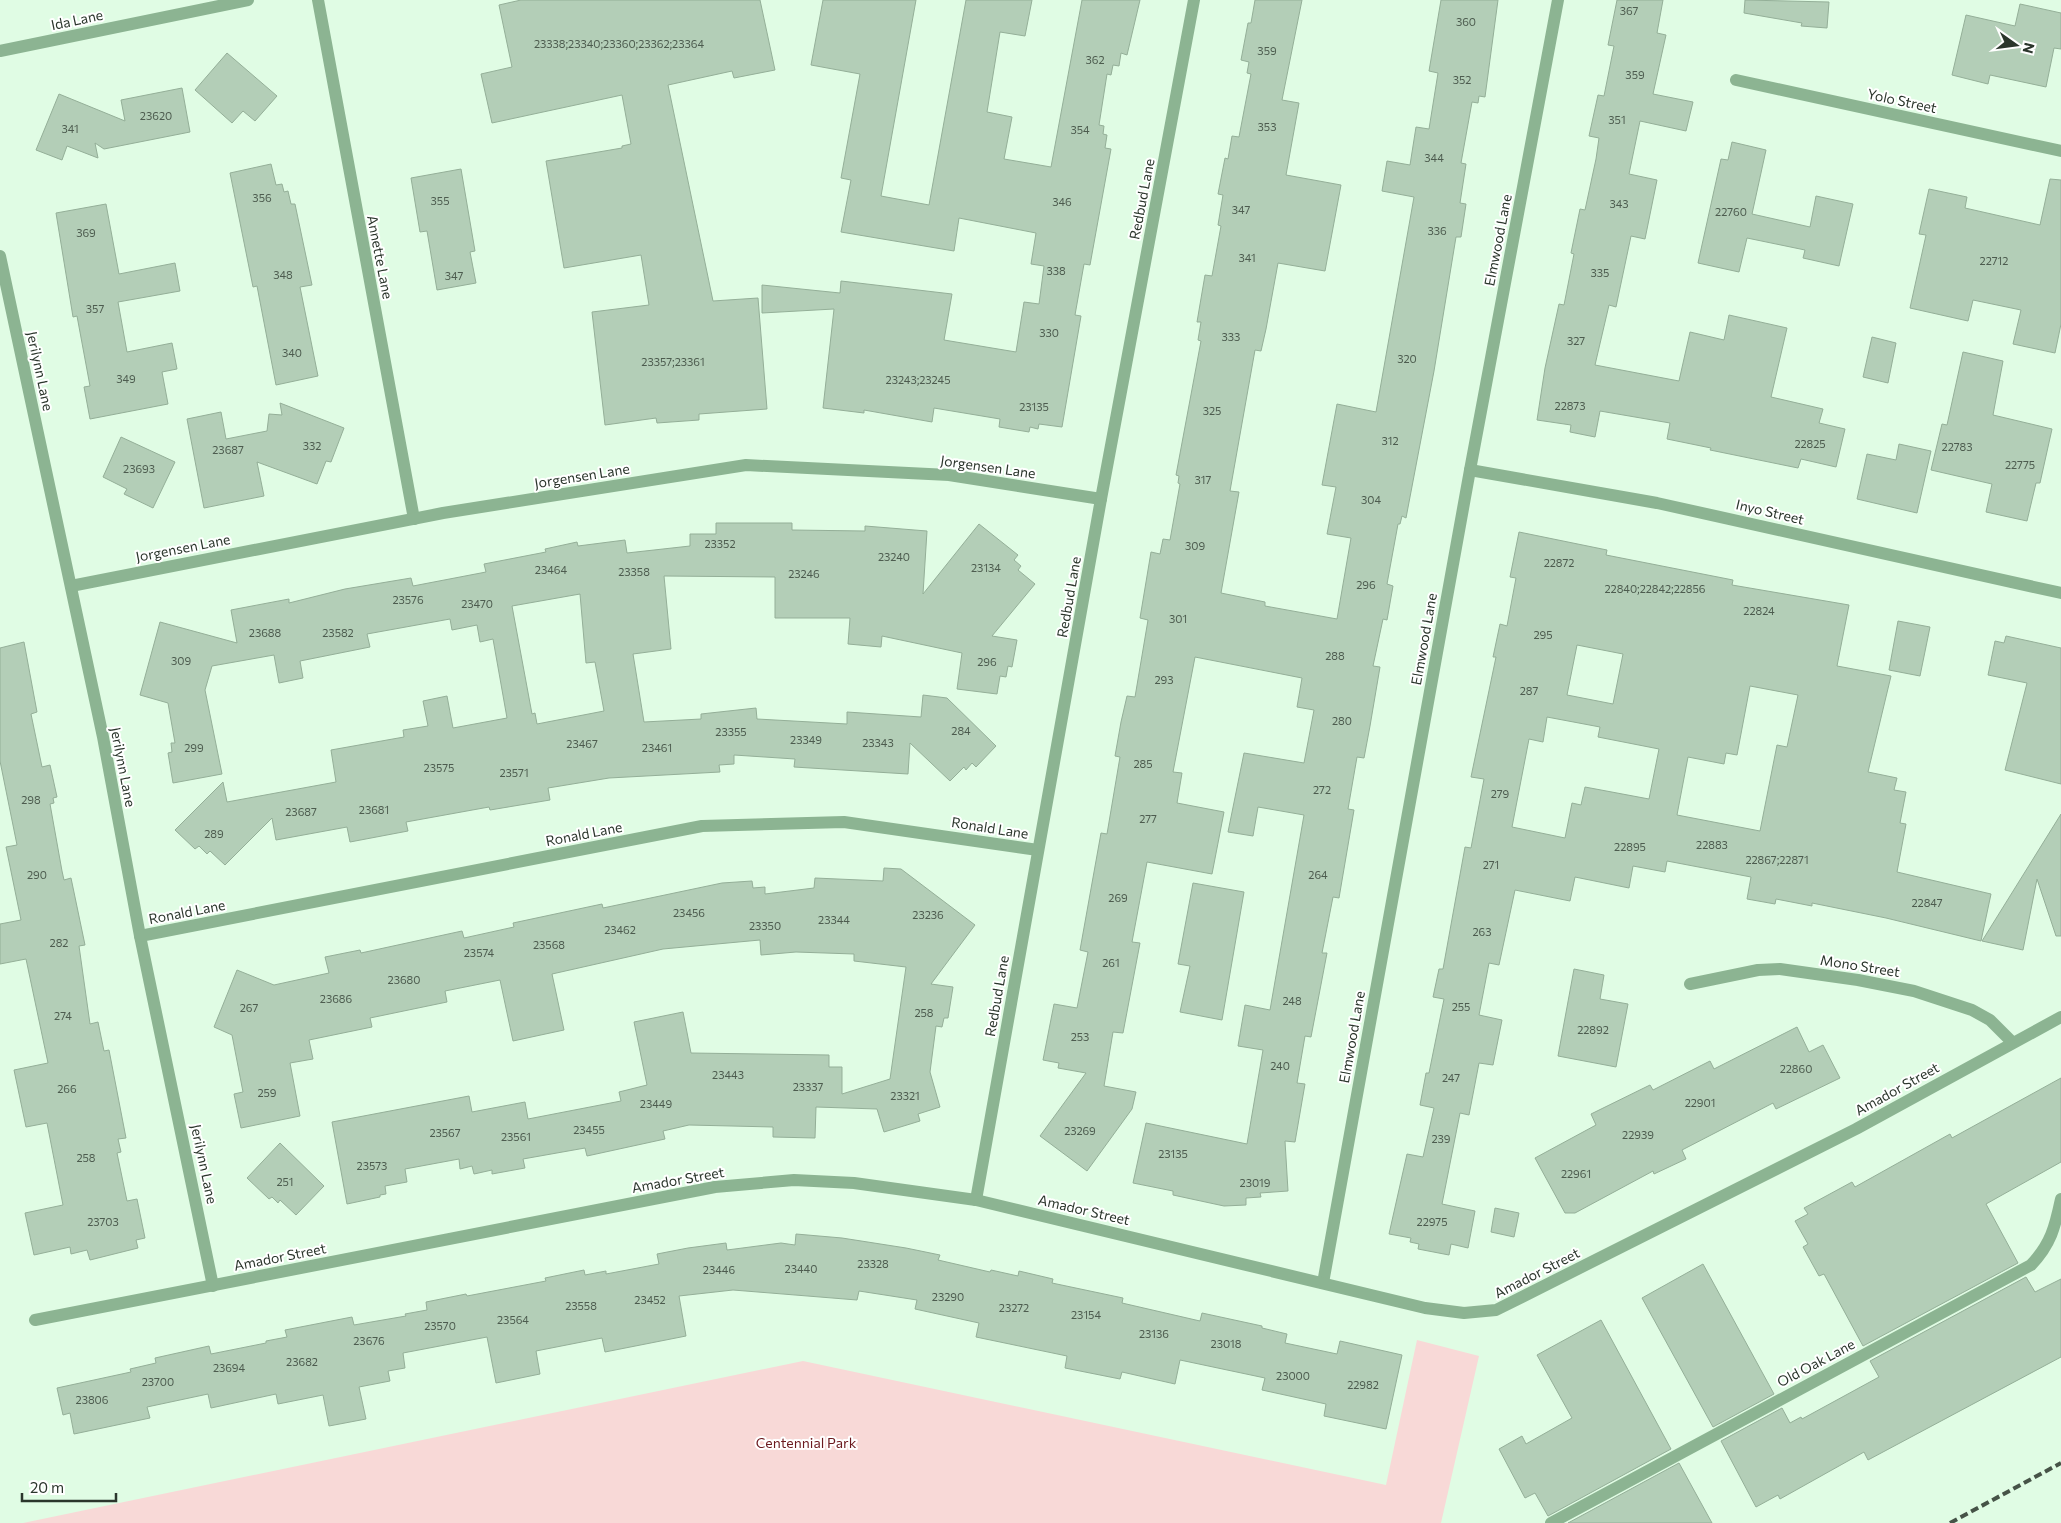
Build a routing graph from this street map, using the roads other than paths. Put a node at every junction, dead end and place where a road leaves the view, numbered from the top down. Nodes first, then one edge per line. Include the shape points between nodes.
1 (248, 0) edge
2 (318, 0) edge
3 (1194, 0) edge
4 (1558, 0) edge
5 (0, 51) edge
6 (1736, 80) dead end
7 (2061, 151) edge
8 (0, 256) edge
9 (1470, 470) junction
10 (1101, 499) junction
11 (414, 519) junction
12 (71, 586) junction
13 (2061, 593) edge
14 (1038, 850) junction
15 (140, 936) junction
16 (1690, 984) dead end
17 (2061, 1017) edge
18 (2012, 1042) junction
19 (2061, 1199) edge
20 (976, 1200) junction
21 (1323, 1283) junction
22 (213, 1286) junction
23 (35, 1320) dead end
24 (1551, 1523) edge

1 - 5 street, Ida Lane
2 - 11 street, Annette Lane
3 - 10 street, Redbud Lane
4 - 9 street, Elmwood Lane
6 - 7 street, Yolo Street
8 - 12 street, Jerilynn Lane
9 - 13 street, Inyo Street via 1657,502
9 - 21 street, Elmwood Lane
10 - 11 street, Jorgensen Lane via 949,475 746,465
10 - 14 street, Redbud Lane
11 - 12 street, Jorgensen Lane
12 - 15 street, Jerilynn Lane
14 - 15 street, Ronald Lane via 844,822 702,826
14 - 20 street, Redbud Lane
15 - 22 street, Jerilynn Lane
16 - 18 street, Mono Street via 1758,970 1780,969 1858,980 1914,991 1972,1010 1990,1020
17 - 18 street, Amador Street
18 - 21 street, Amador Street via 1856,1129 1496,1310 1464,1313 1425,1308
19 - 24 street, Old Oak Lane via 2056,1225 2046,1249 2031,1265
20 - 21 street, Amador Street
20 - 22 street, Amador Street via 854,1183 794,1180 715,1187
22 - 23 street, Amador Street

